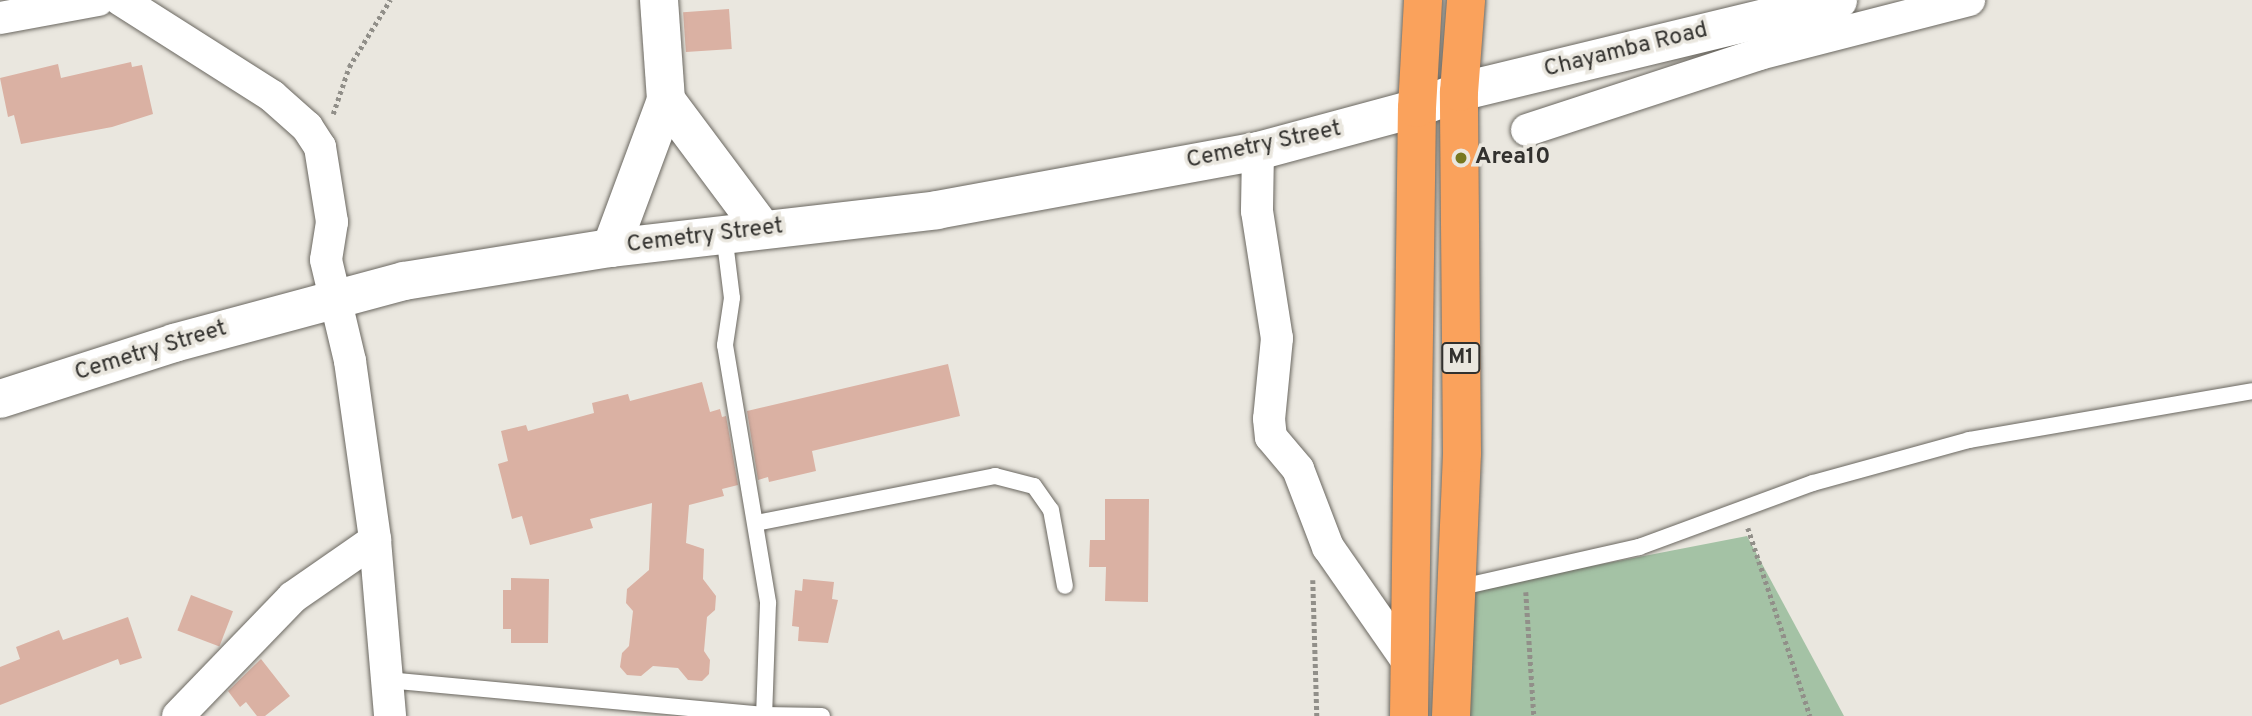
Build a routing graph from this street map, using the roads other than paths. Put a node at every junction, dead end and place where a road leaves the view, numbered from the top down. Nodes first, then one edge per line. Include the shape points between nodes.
1 (98, 0) edge
2 (121, 0) edge
3 (659, 0) edge
4 (1423, 0) edge
5 (1466, 0) edge
6 (1838, 0) edge
7 (1969, 0) edge
8 (0, 18) edge
9 (1459, 92) junction
10 (666, 100) junction
11 (1417, 108) junction
12 (1527, 130) dead end
13 (1258, 151) junction
14 (762, 230) junction
15 (724, 234) junction
16 (611, 248) junction
17 (333, 298) junction
18 (2252, 391) edge
19 (0, 399) edge
20 (755, 523) junction
21 (375, 540) junction
22 (1065, 586) dead end
23 (1457, 588) junction
24 (1410, 665) junction
25 (387, 680) junction
26 (764, 715) edge
27 (178, 716) edge
28 (390, 716) edge
29 (822, 716) edge
30 (1409, 716) edge
31 (1451, 716) edge

1 - 8 street
2 - 17 street via 272,96 307,127 320,147 331,222 326,260
3 - 10 street
4 - 11 highway, M1
5 - 9 highway, M1
6 - 9 street, Chayamba Road
7 - 12 street via 1759,54
9 - 11 street, Chayamba Road
9 - 23 highway, M1 via 1462,453
10 - 14 street
10 - 16 street
11 - 13 street, Cemetry Street
11 - 24 highway, M1
13 - 14 street, Cemetry Street via 937,210
13 - 24 street via 1257,211 1277,338 1271,437 1298,469 1328,548
14 - 15 street, Cemetry Street
15 - 16 street, Cemetry Street
15 - 20 lane via 732,298 725,345
16 - 17 street, Cemetry Street via 466,270
17 - 19 street, Cemetry Street
17 - 21 street via 350,361
18 - 23 lane via 1969,440 1741,507 1640,547
20 - 22 lane via 995,476 1034,486 1051,510
20 - 26 lane via 768,603
21 - 25 street
21 - 27 street via 293,597
23 - 31 highway, M1
24 - 30 highway, M1
25 - 26 lane
25 - 28 street
26 - 29 lane

